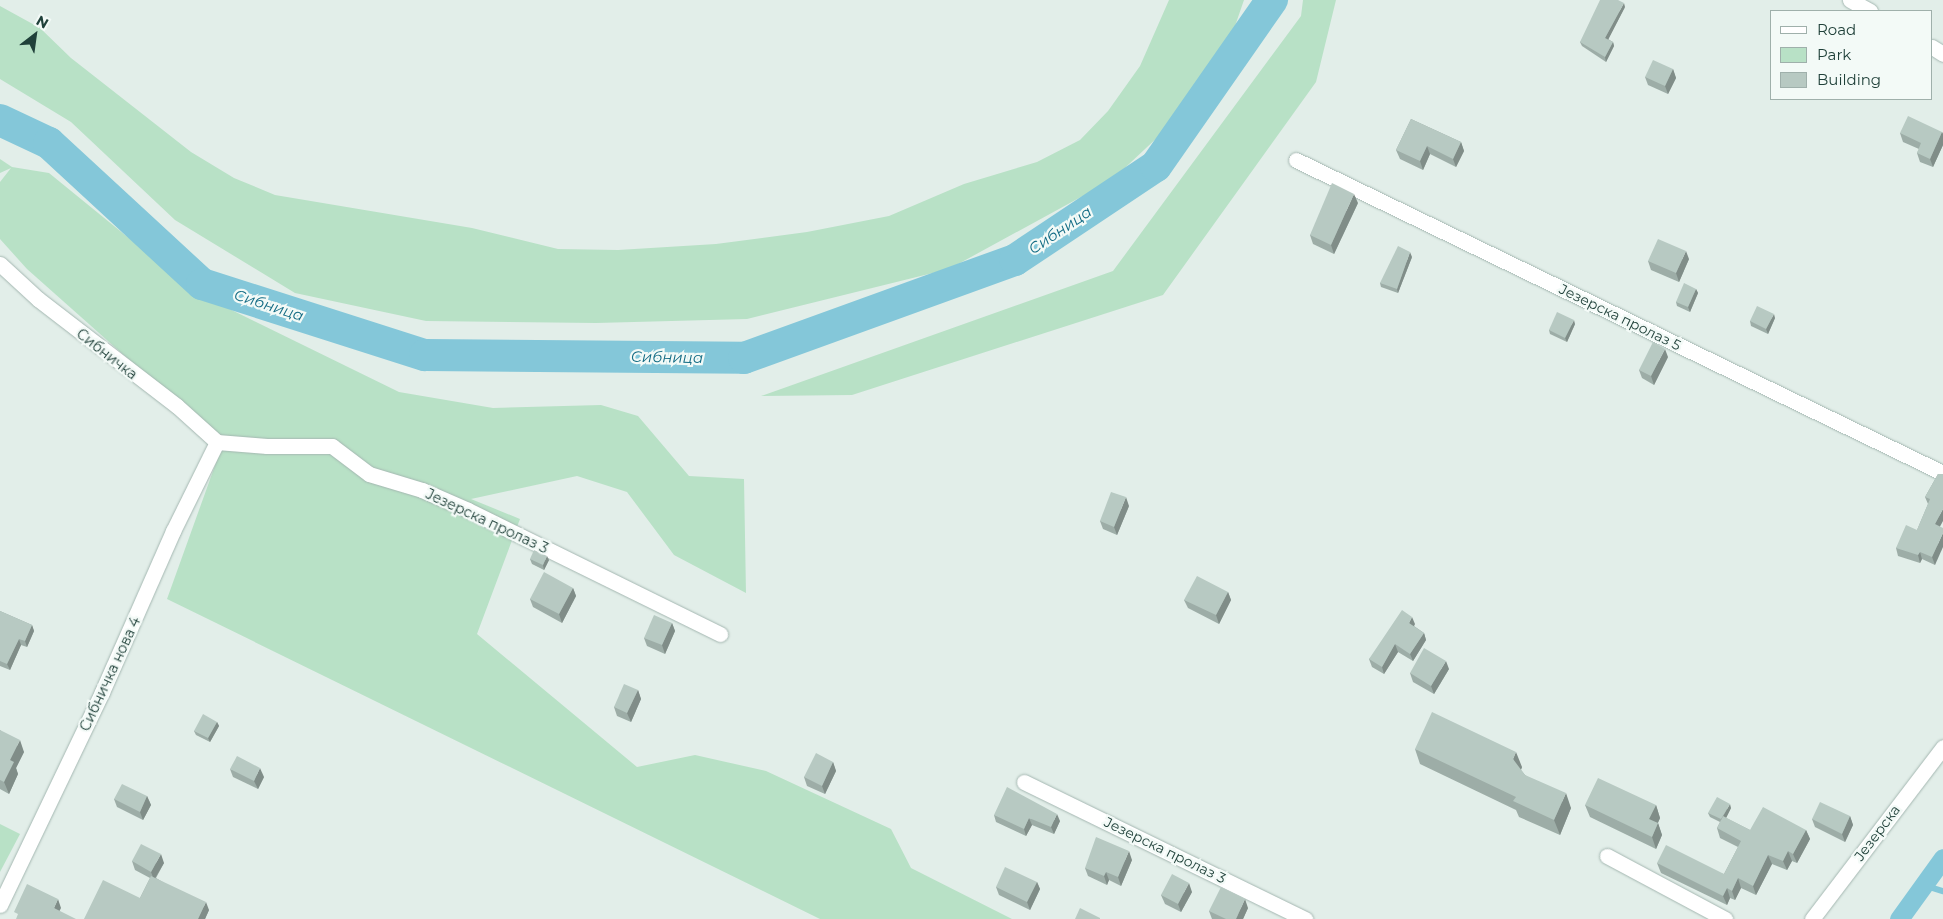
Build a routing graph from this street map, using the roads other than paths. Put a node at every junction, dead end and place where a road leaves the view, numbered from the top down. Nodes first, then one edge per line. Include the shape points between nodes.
1 (1850, 0) edge
2 (1868, 10) edge
3 (1296, 160) dead end
4 (0, 264) edge
5 (217, 442) junction
6 (1943, 473) edge
7 (720, 634) dead end
8 (1943, 747) edge
9 (1024, 782) dead end
10 (1607, 856) dead end
11 (0, 904) edge
12 (1305, 919) edge
13 (1725, 919) edge
14 (1812, 919) edge

1 - 2 street
3 - 6 street, Језерска пролаз 5
4 - 5 street, Сибничка via 38,299 177,406
5 - 7 street, Језерска пролаз 3 via 332,446 369,474 422,490 468,510
5 - 11 street, Сибничка нова 4
8 - 14 street, Језерска
9 - 12 street, Језерска пролаз 3
10 - 13 street

